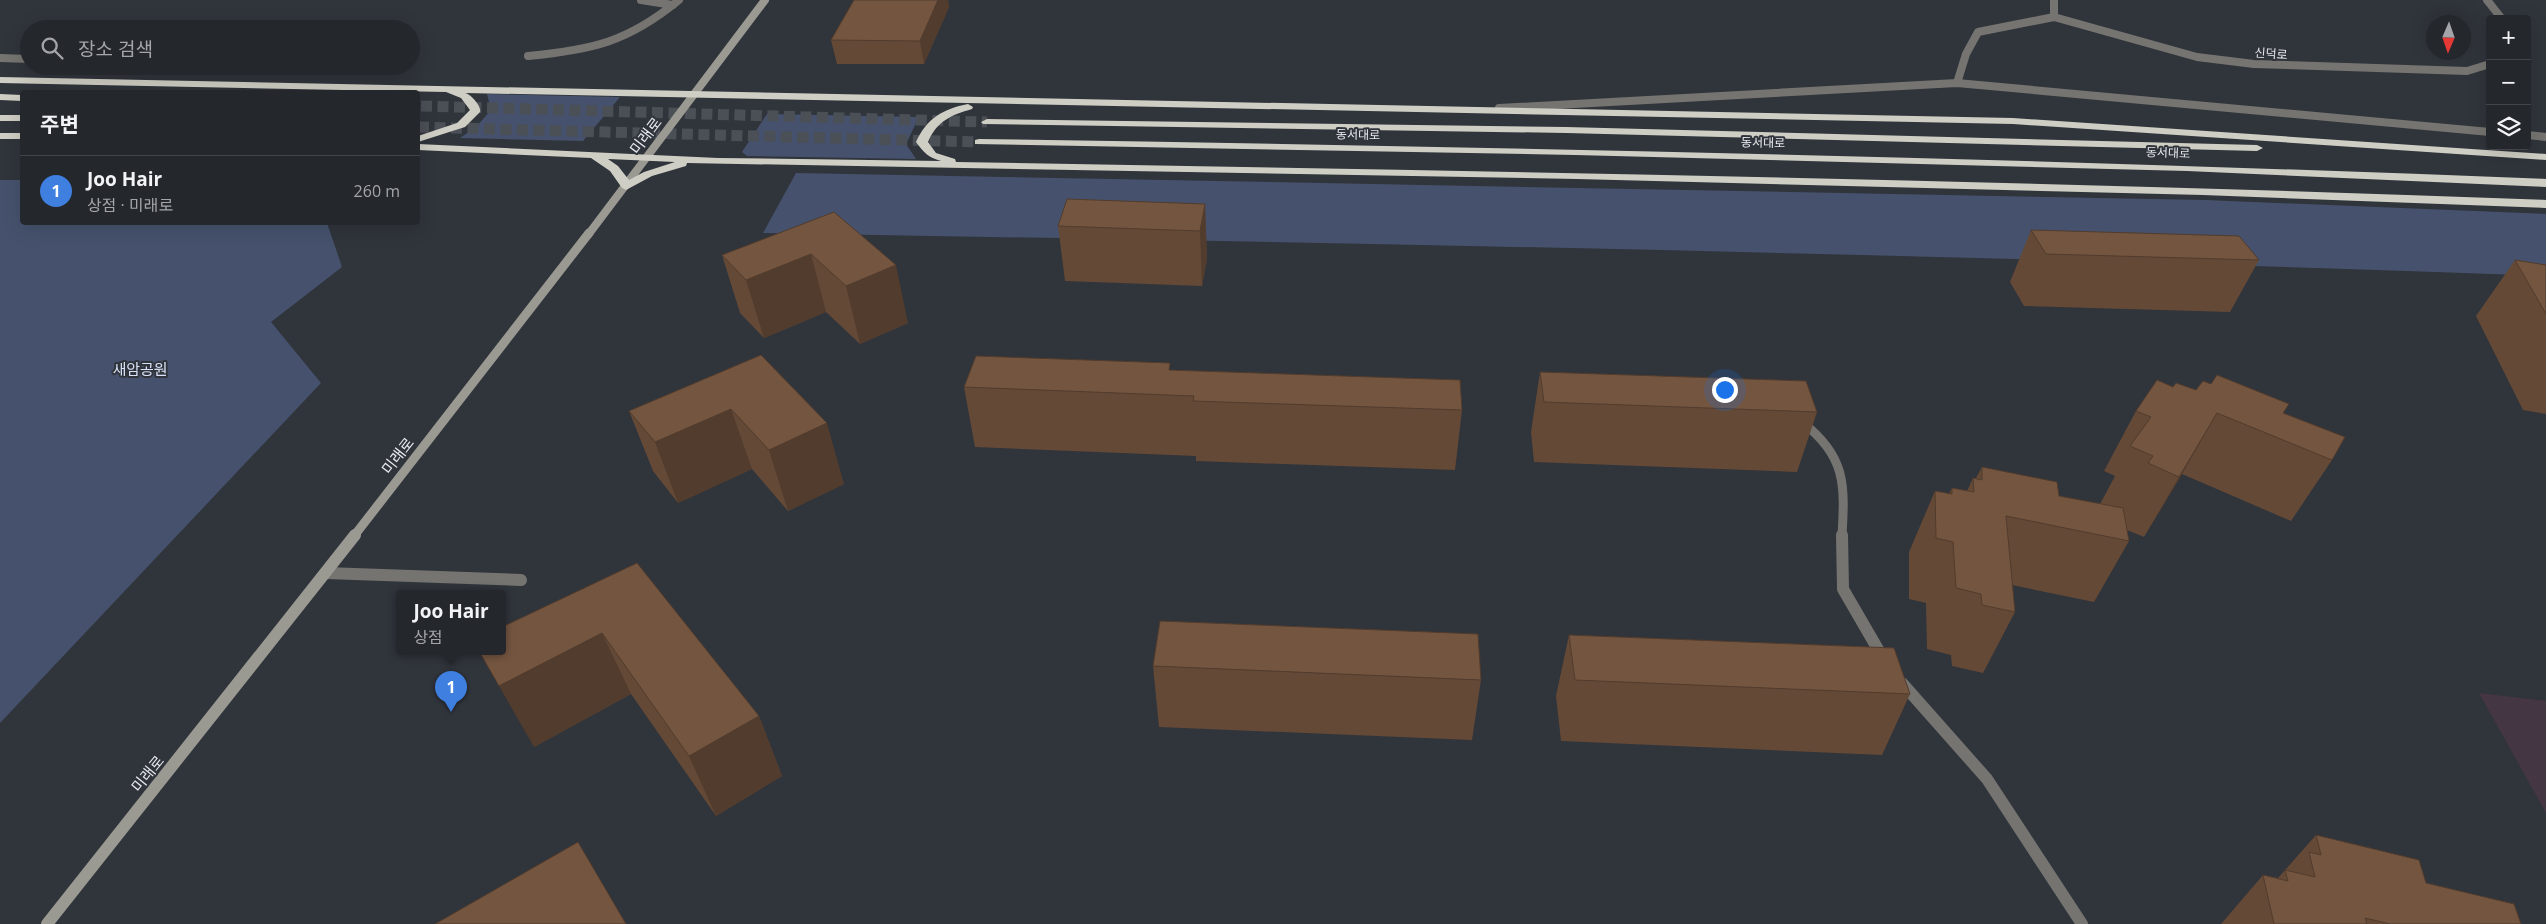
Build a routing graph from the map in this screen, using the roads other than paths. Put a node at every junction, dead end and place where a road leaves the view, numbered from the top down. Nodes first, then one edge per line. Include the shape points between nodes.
1 (641, 0) edge
2 (765, 0) edge
3 (2054, 0) edge
4 (2487, 0) edge
5 (676, 2) edge
6 (2499, 15) edge
7 (2054, 18) junction
8 (528, 56) dead end
9 (0, 58) edge
10 (20, 59) edge
11 (2486, 65) edge
12 (0, 80) edge
13 (1957, 83) junction
14 (439, 88) junction
15 (694, 96) junction
16 (0, 97) edge
17 (20, 98) edge
18 (997, 101) junction
19 (1487, 109) junction
20 (0, 118) edge
21 (20, 118) edge
22 (987, 122) tunnel mouth
23 (2486, 132) edge
24 (2531, 135) edge
25 (0, 136) edge
26 (20, 136) edge
27 (2546, 137) edge
28 (420, 138) edge
29 (979, 142) tunnel mouth
30 (420, 147) edge
31 (569, 154) junction
32 (648, 158) junction
33 (2546, 158) edge
34 (718, 161) junction
35 (970, 167) junction
36 (2546, 183) edge
37 (626, 186) junction
38 (2546, 204) edge
39 (1793, 417) edge
40 (326, 573) junction
41 (521, 580) dead end
42 (47, 924) edge
43 (2082, 924) edge

1 - 5 street
2 - 15 main road, 미래로
3 - 7 street
4 - 6 street
5 - 8 street via 650,23 615,42 569,53
7 - 11 street, 신덕로 via 2197,57 2254,64 2467,71
7 - 13 street via 1978,32 1966,54
9 - 10 street
12 - 14 highway
13 - 19 street
13 - 23 street
14 - 15 highway
14 - 28 highway via 465,96 476,110 461,125
15 - 18 highway
15 - 32 main road, 미래로
16 - 17 highway
18 - 19 highway
18 - 35 highway via 951,110 928,127 922,142 932,155
19 - 33 highway via 2013,121
20 - 21 highway
22 - 33 highway, 동서대로 via 1566,130 2136,143
24 - 27 street
25 - 26 highway
29 - 36 highway, 동서대로 via 1565,152 2187,168
30 - 31 highway
31 - 32 highway
31 - 37 highway via 610,164 620,173
32 - 34 highway
32 - 37 main road, 미래로
34 - 35 highway
34 - 37 highway via 670,166
35 - 38 highway via 1596,176 2203,191
37 - 40 main road, 미래로
39 - 43 street via 1828,442 1841,468 1843,590 1893,674 1987,779
40 - 41 street
40 - 42 main road, 미래로

